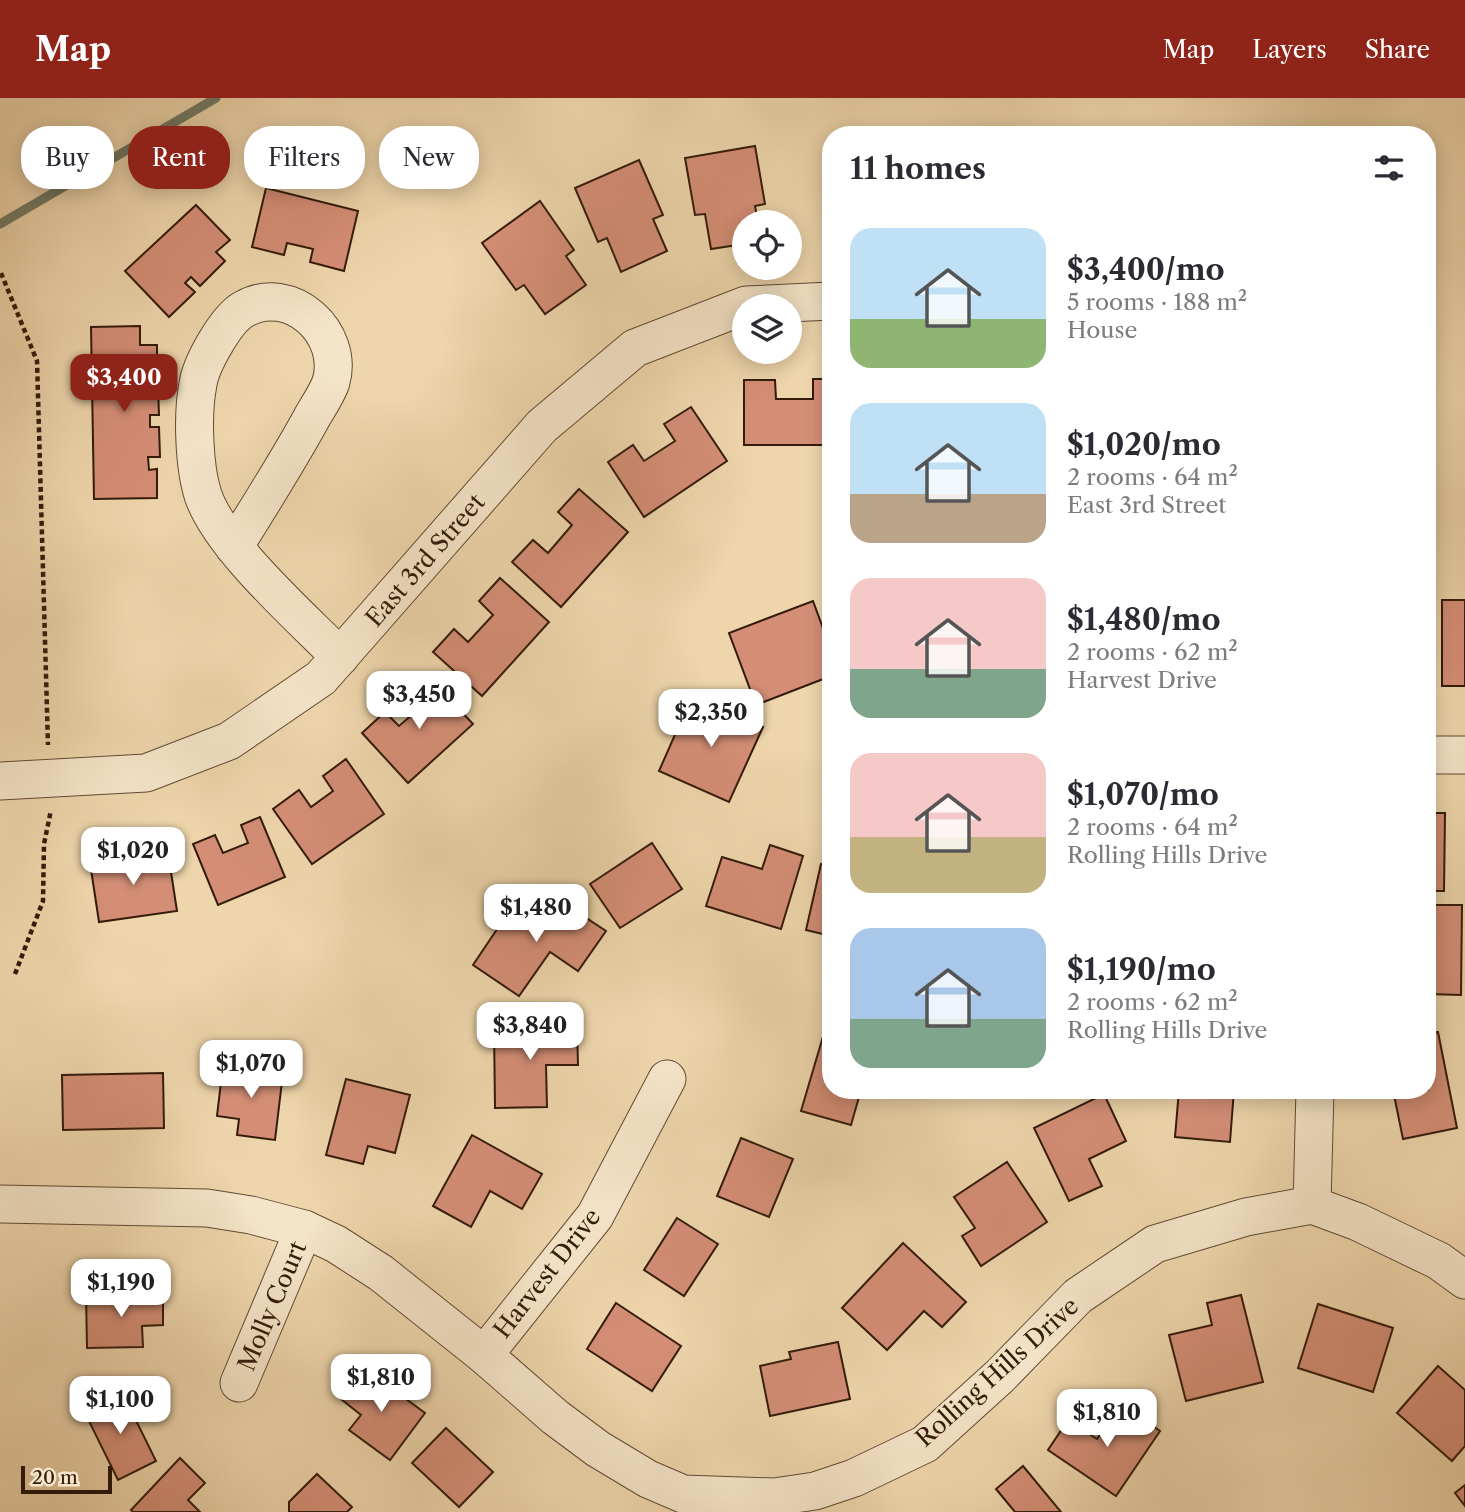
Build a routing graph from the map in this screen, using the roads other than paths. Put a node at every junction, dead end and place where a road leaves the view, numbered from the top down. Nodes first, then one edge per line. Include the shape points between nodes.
1 (822, 301) edge
2 (234, 547) junction
3 (340, 657) junction
4 (1436, 755) edge
5 (1465, 755) edge
6 (0, 781) edge
7 (667, 1079) dead end
8 (1315, 1099) edge
9 (0, 1204) edge
10 (1312, 1205) junction
11 (304, 1229) junction
12 (1465, 1280) edge
13 (484, 1355) junction
14 (239, 1383) dead end
15 (681, 1503) edge

1 - 3 street, East 3rd Street via 746,305 635,348 542,426
2 - 2 street via 204,496 196,453 198,383 219,336 243,309 268,302 299,308 318,322 332,349 331,381
2 - 3 street
3 - 6 street, East 3rd Street via 321,678 229,741 146,773
4 - 5 street
7 - 13 street, Harvest Drive via 596,1216
8 - 10 street
9 - 11 street, Rolling Hills Drive via 207,1208
10 - 12 street via 1439,1261
10 - 15 street, Rolling Hills Drive via 1246,1217 1155,1244 1079,1296 925,1444 854,1478 815,1491 774,1497
11 - 13 street, Rolling Hills Drive via 381,1273
11 - 14 street, Molly Court
13 - 15 street, Rolling Hills Drive via 555,1417

